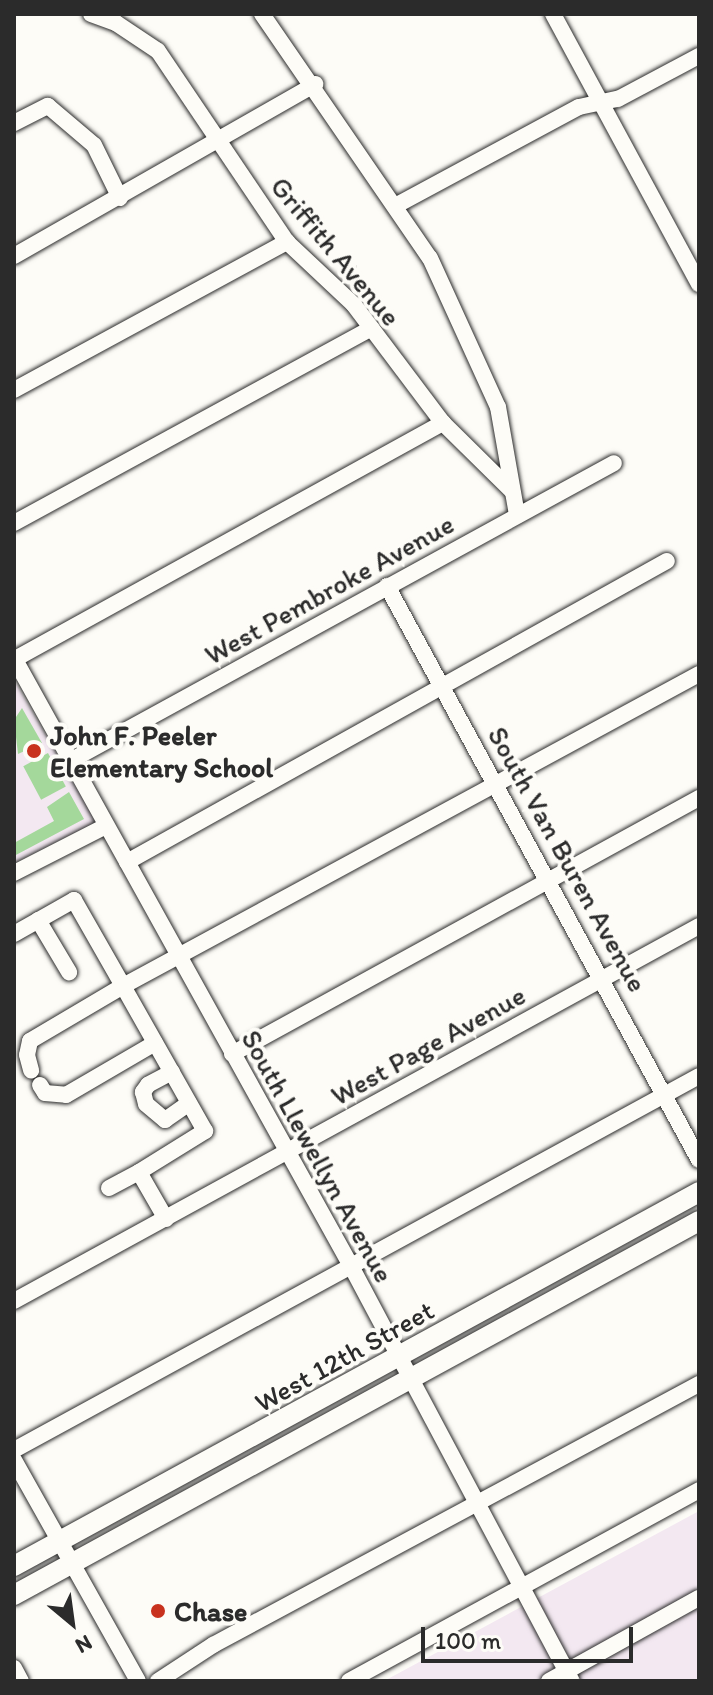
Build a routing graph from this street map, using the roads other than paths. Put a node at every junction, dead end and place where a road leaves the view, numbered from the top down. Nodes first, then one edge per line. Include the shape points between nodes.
1 (91, 14) edge
2 (262, 14) edge
3 (553, 14) edge
4 (699, 56) edge
5 (315, 84) junction
6 (600, 104) junction
7 (14, 123) edge
8 (218, 143) junction
9 (120, 198) junction
10 (395, 206) junction
11 (287, 242) junction
12 (14, 256) edge
13 (699, 284) edge
14 (371, 328) junction
15 (14, 390) edge
16 (443, 423) junction
17 (614, 463) dead end
18 (512, 491) junction
19 (517, 515) junction
20 (14, 523) edge
21 (667, 561) dead end
22 (387, 586) junction
23 (14, 659) edge
24 (699, 674) edge
25 (444, 687) junction
26 (70, 761) junction
27 (497, 783) junction
28 (699, 798) edge
29 (106, 826) junction
30 (127, 862) junction
31 (14, 873) edge
32 (550, 880) junction
33 (38, 920) junction
34 (699, 926) edge
35 (14, 934) edge
36 (179, 958) junction
37 (69, 972) dead end
38 (604, 978) junction
39 (123, 986) junction
40 (155, 1043) junction
41 (232, 1054) junction
42 (31, 1070) dead end
43 (172, 1072) junction
44 (699, 1076) edge
45 (40, 1085) dead end
46 (667, 1094) junction
47 (189, 1103) junction
48 (287, 1152) junction
49 (699, 1160) edge
50 (139, 1172) junction
51 (109, 1188) dead end
52 (699, 1192) edge
53 (166, 1219) junction
54 (699, 1221) edge
55 (351, 1266) junction
56 (14, 1301) edge
57 (399, 1359) junction
58 (411, 1379) junction
59 (699, 1384) edge
60 (14, 1450) edge
61 (14, 1460) edge
62 (699, 1490) edge
63 (477, 1503) junction
64 (59, 1541) junction
65 (72, 1562) junction
66 (14, 1566) edge
67 (522, 1586) junction
68 (14, 1595) edge
69 (699, 1598) edge
70 (14, 1668) edge
71 (570, 1676) edge
72 (21, 1681) edge
73 (138, 1681) edge
74 (158, 1681) edge
75 (349, 1681) edge
76 (549, 1681) edge

1 - 8 street, Griffith Avenue via 116,23 158,51
2 - 5 street
3 - 6 street
4 - 6 street
5 - 8 street
5 - 10 street
6 - 10 street via 579,107
6 - 13 street
7 - 9 street via 48,106 94,145
8 - 9 street
8 - 11 street, Griffith Avenue
9 - 12 street
10 - 18 street via 430,258 475,349 498,407
11 - 14 street, Griffith Avenue via 336,286
11 - 15 street
14 - 16 street, Griffith Avenue
14 - 20 street
16 - 18 street, Griffith Avenue
16 - 23 street
17 - 19 street, West Pembroke Avenue
18 - 19 street
19 - 22 street, West Pembroke Avenue
21 - 25 street
22 - 25 street, South Van Buren Avenue
22 - 26 street, West Pembroke Avenue
23 - 26 street, South Llewellyn Avenue
24 - 27 street
25 - 27 street, South Van Buren Avenue
25 - 30 street
26 - 29 street, South Llewellyn Avenue
27 - 32 street, South Van Buren Avenue
27 - 36 street
28 - 32 street
29 - 30 street, South Llewellyn Avenue
29 - 31 street
30 - 36 street, South Llewellyn Avenue
32 - 38 street, South Van Buren Avenue
32 - 41 street
33 - 35 street
33 - 37 street
33 - 39 street via 74,900
34 - 38 street, West Page Avenue
36 - 39 street
36 - 41 street, South Llewellyn Avenue
38 - 46 street, South Van Buren Avenue
38 - 48 street, West Page Avenue
39 - 40 street
39 - 42 street via 30,1041
40 - 43 street
40 - 45 street via 66,1095 45,1093
41 - 48 street, South Llewellyn Avenue
43 - 47 street
43 - 47 street via 148,1085 143,1092 146,1104 165,1120
44 - 46 street
46 - 49 street, South Van Buren Avenue
46 - 55 street
47 - 50 street via 205,1131
48 - 53 street, West Page Avenue
48 - 55 street, South Llewellyn Avenue
50 - 51 street
50 - 53 street
52 - 57 main road, West 12th Street
53 - 56 street, West Page Avenue
54 - 58 main road, West 12th Street
55 - 57 street, South Llewellyn Avenue
55 - 60 street
57 - 58 street, South Llewellyn Avenue
57 - 64 main road, West 12th Street
58 - 63 street, South Llewellyn Avenue
58 - 65 main road, West 12th Street
59 - 63 street
61 - 64 street
62 - 67 street
63 - 67 street, South Llewellyn Avenue
63 - 74 street via 213,1645
64 - 65 street
64 - 66 main road, West 12th Street
65 - 68 main road, West 12th Street
65 - 73 street
67 - 71 street, South Llewellyn Avenue
67 - 75 street
69 - 71 street
70 - 72 street
71 - 76 street

